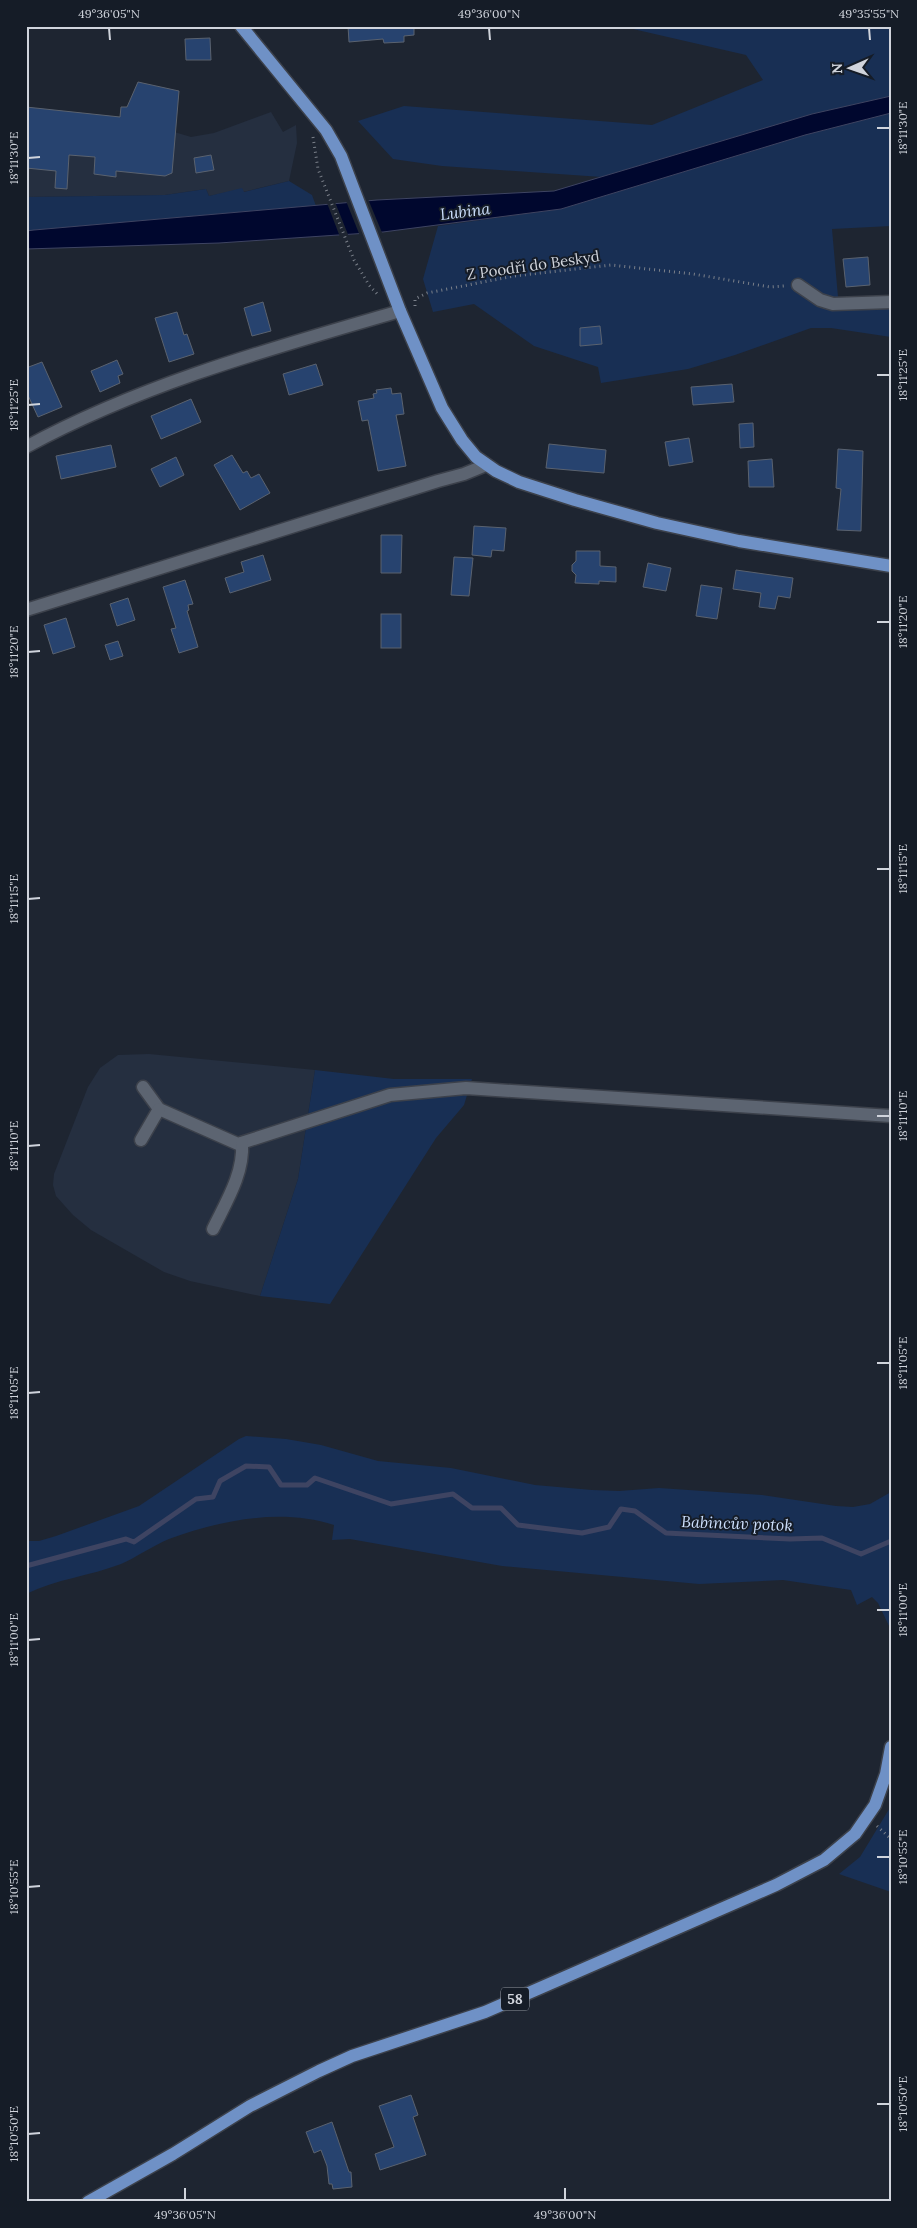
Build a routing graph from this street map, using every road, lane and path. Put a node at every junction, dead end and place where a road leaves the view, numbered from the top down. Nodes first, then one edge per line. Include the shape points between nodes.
1 (241, 26) edge
2 (310, 110) junction
3 (798, 285) joint
4 (891, 302) edge
5 (400, 311) junction
6 (387, 314) junction
7 (26, 447) edge
8 (486, 465) junction
9 (891, 566) edge
10 (26, 610) edge
11 (143, 1087) dead end
12 (159, 1109) junction
13 (891, 1116) edge
14 (141, 1140) dead end
15 (242, 1143) junction
16 (213, 1229) dead end
17 (891, 1747) edge
18 (868, 1817) junction
19 (891, 1839) edge
20 (88, 2202) edge

1 - 2 main road
2 - 5 main road via 341,156
2 - 6 path via 315,158 358,269 380,297
3 - 4 street via 832,304
3 - 5 path, Z Poodří do Beskyd via 770,287 611,265 514,276 427,293 415,299 415,307
5 - 6 street
5 - 8 main road via 446,415 468,448
6 - 7 street via 197,372 80,420
8 - 9 main road via 520,482 657,523 739,541
8 - 10 street
11 - 12 street
12 - 14 street
12 - 15 street
13 - 15 street via 466,1088 390,1095
15 - 16 street via 243,1156 236,1183
17 - 18 main road, 58 via 886,1774
18 - 19 path
18 - 20 main road, 58 via 836,1852 776,1885 485,2012 352,2056 319,2071 250,2106

